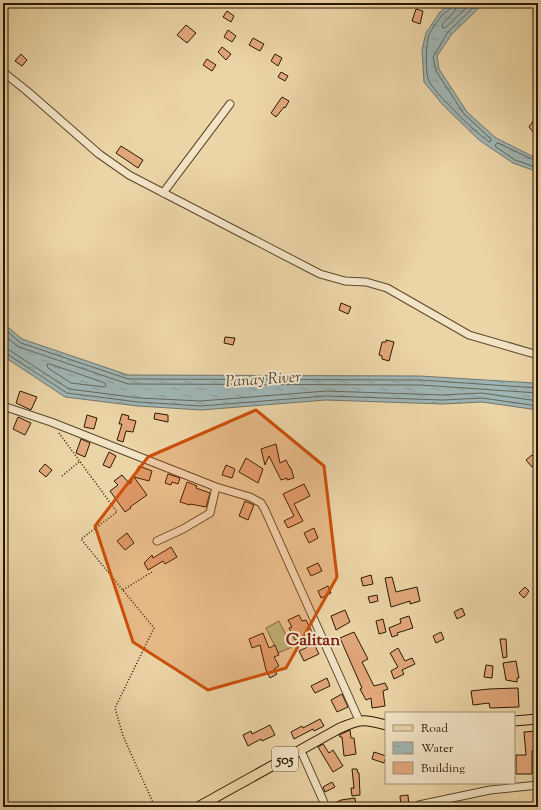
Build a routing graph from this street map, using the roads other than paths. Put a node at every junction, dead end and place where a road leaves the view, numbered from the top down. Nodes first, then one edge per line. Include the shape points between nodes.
1 (3, 72) edge
2 (230, 104) dead end
3 (163, 193) junction
4 (538, 355) edge
5 (3, 406) edge
6 (216, 487) junction
7 (157, 541) dead end
8 (359, 720) junction
9 (538, 720) edge
10 (515, 721) edge
11 (385, 725) edge
12 (301, 751) junction
13 (538, 785) edge
14 (198, 807) edge
15 (326, 807) edge
16 (418, 807) edge

1 - 3 street via 99,154 129,175
2 - 3 street
3 - 4 street via 320,274 387,288 469,335
5 - 6 street via 51,422
6 - 7 street via 210,514
6 - 8 street via 261,503
8 - 11 main road
8 - 12 main road, 505
9 - 10 main road
12 - 14 main road, 505
12 - 15 street
13 - 16 street via 490,790

